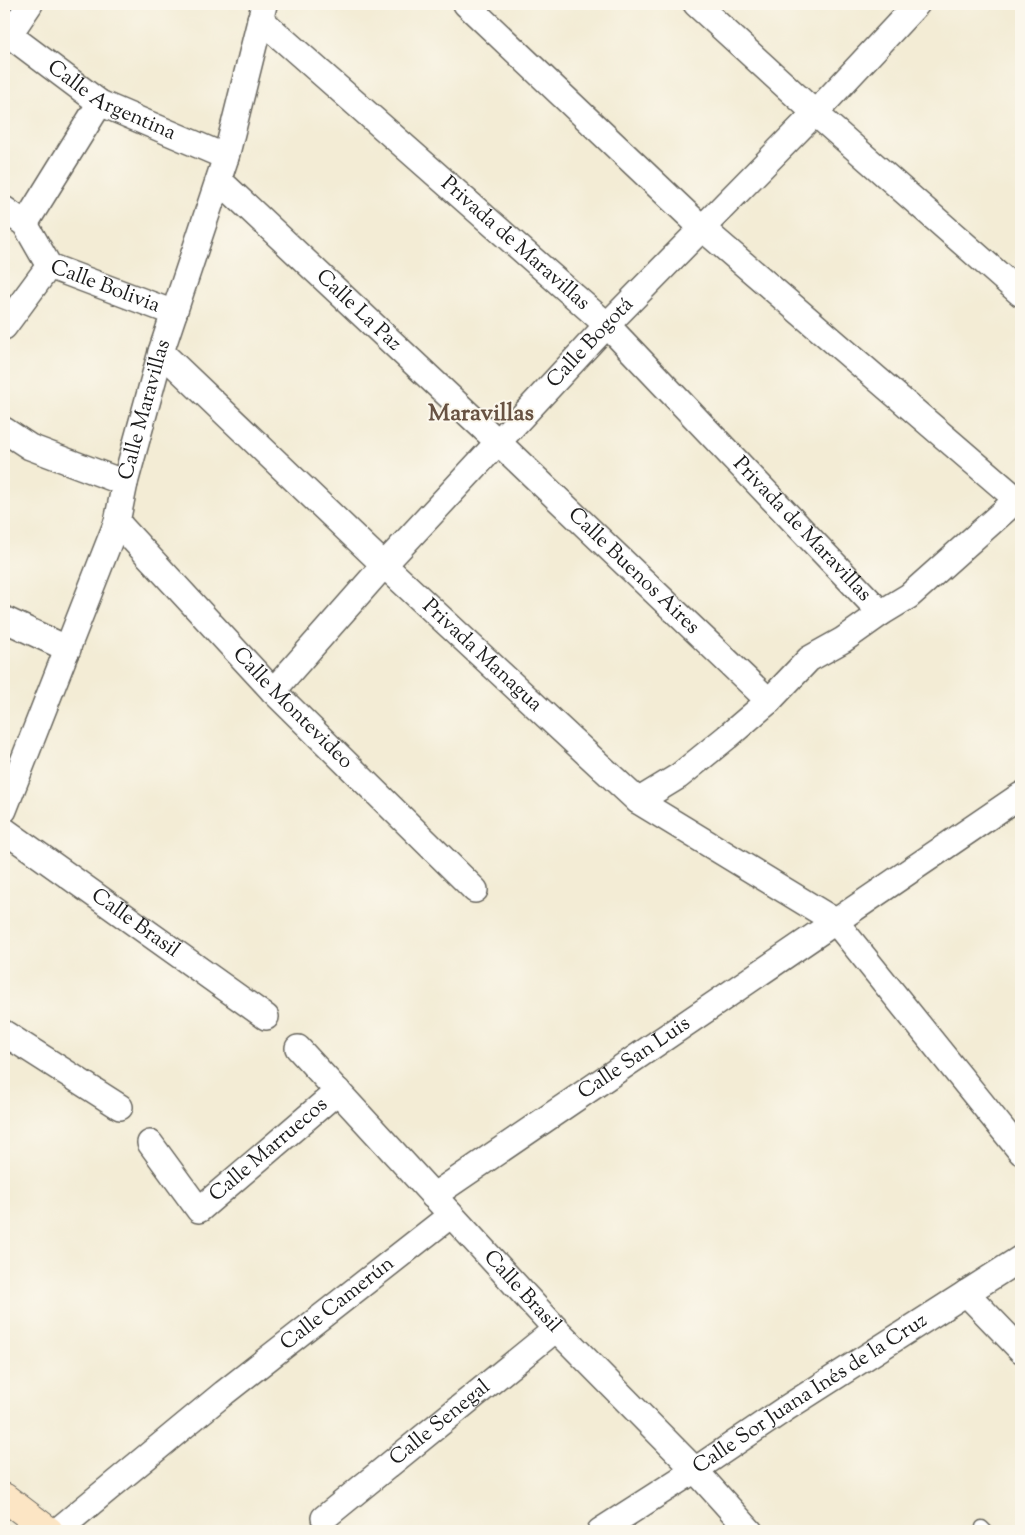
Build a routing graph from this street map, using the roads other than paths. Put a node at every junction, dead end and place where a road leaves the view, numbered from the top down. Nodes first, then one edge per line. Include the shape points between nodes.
1 (30, 4) edge
2 (466, 4) edge
3 (696, 4) edge
4 (917, 4) edge
5 (263, 11) edge
6 (6, 33) edge
7 (100, 104) junction
8 (815, 113) junction
9 (222, 169) junction
10 (4, 209) edge
11 (25, 224) junction
12 (702, 228) junction
13 (48, 266) junction
14 (1021, 294) edge
15 (174, 313) junction
16 (607, 325) junction
17 (4, 327) edge
18 (161, 352) junction
19 (4, 430) edge
20 (498, 442) junction
21 (125, 483) junction
22 (1020, 499) edge
23 (118, 522) junction
24 (384, 566) junction
25 (881, 613) junction
26 (4, 618) edge
27 (68, 648) junction
28 (272, 691) junction
29 (769, 701) junction
30 (1021, 795) edge
31 (638, 800) junction
32 (4, 810) edge
33 (4, 830) edge
34 (475, 890) dead end
35 (835, 921) junction
36 (266, 1017) dead end
37 (4, 1033) edge
38 (298, 1048) dead end
39 (338, 1091) junction
40 (120, 1106) dead end
41 (150, 1143) dead end
42 (1021, 1152) edge
43 (433, 1196) junction
44 (450, 1215) junction
45 (1021, 1258) edge
46 (966, 1293) junction
47 (556, 1329) junction
48 (1021, 1350) edge
49 (695, 1470) junction
50 (4, 1497) edge
51 (324, 1518) dead end
52 (49, 1531) edge
53 (57, 1531) edge
54 (600, 1531) edge
55 (750, 1531) edge

1 - 6 street
2 - 12 street
3 - 8 street
4 - 8 street, Calle Bogotá
5 - 9 street, Calle Maravillas
5 - 16 street, Privada de Maravillas
6 - 7 street, Calle Argentina
7 - 9 street, Calle Argentina
7 - 11 street
8 - 12 street, Calle Bogotá
8 - 14 street
9 - 15 street, Calle Maravillas
9 - 20 street, Calle La Paz
10 - 11 street, Calle Bolivia
11 - 13 street, Calle Bolivia
12 - 16 street, Calle Bogotá
12 - 22 street
13 - 15 street, Calle Bolivia
13 - 17 street
15 - 18 street, Calle Maravillas
16 - 20 street, Calle Bogotá
16 - 25 street, Privada de Maravillas
18 - 21 street, Calle Maravillas
18 - 24 street, Privada Managua
19 - 21 street via 30,447
20 - 24 street, Calle Bogotá
20 - 29 street, Calle Buenos Aires
21 - 23 street, Calle Maravillas
22 - 25 street via 910,596
23 - 27 street, Calle Maravillas
23 - 28 street, Calle Montevideo
24 - 28 street, Calle Bogotá
24 - 31 street, Privada Managua
25 - 29 street via 809,659
26 - 27 street
27 - 32 street, Calle Maravillas
28 - 34 street, Calle Montevideo
29 - 31 street via 679,776
30 - 35 street, Calle San Luis
31 - 35 street, Privada Managua
33 - 36 street, Calle Brasil
35 - 42 street
35 - 43 street, Calle San Luis
37 - 40 street
38 - 39 street, Calle Brasil
39 - 41 street, Calle Marruecos via 199,1210
39 - 43 street, Calle Brasil
43 - 44 street, Calle Brasil
44 - 47 street, Calle Brasil
44 - 53 street, Calle Camerún via 224,1393
45 - 46 street, Calle Sor Juana Inés de la Cruz
46 - 48 street
46 - 49 street, Calle Sor Juana Inés de la Cruz
47 - 49 street, Calle Brasil
47 - 51 street, Calle Senegal
49 - 54 street, Calle Sor Juana Inés de la Cruz
49 - 55 street, Calle Brasil
50 - 52 street

